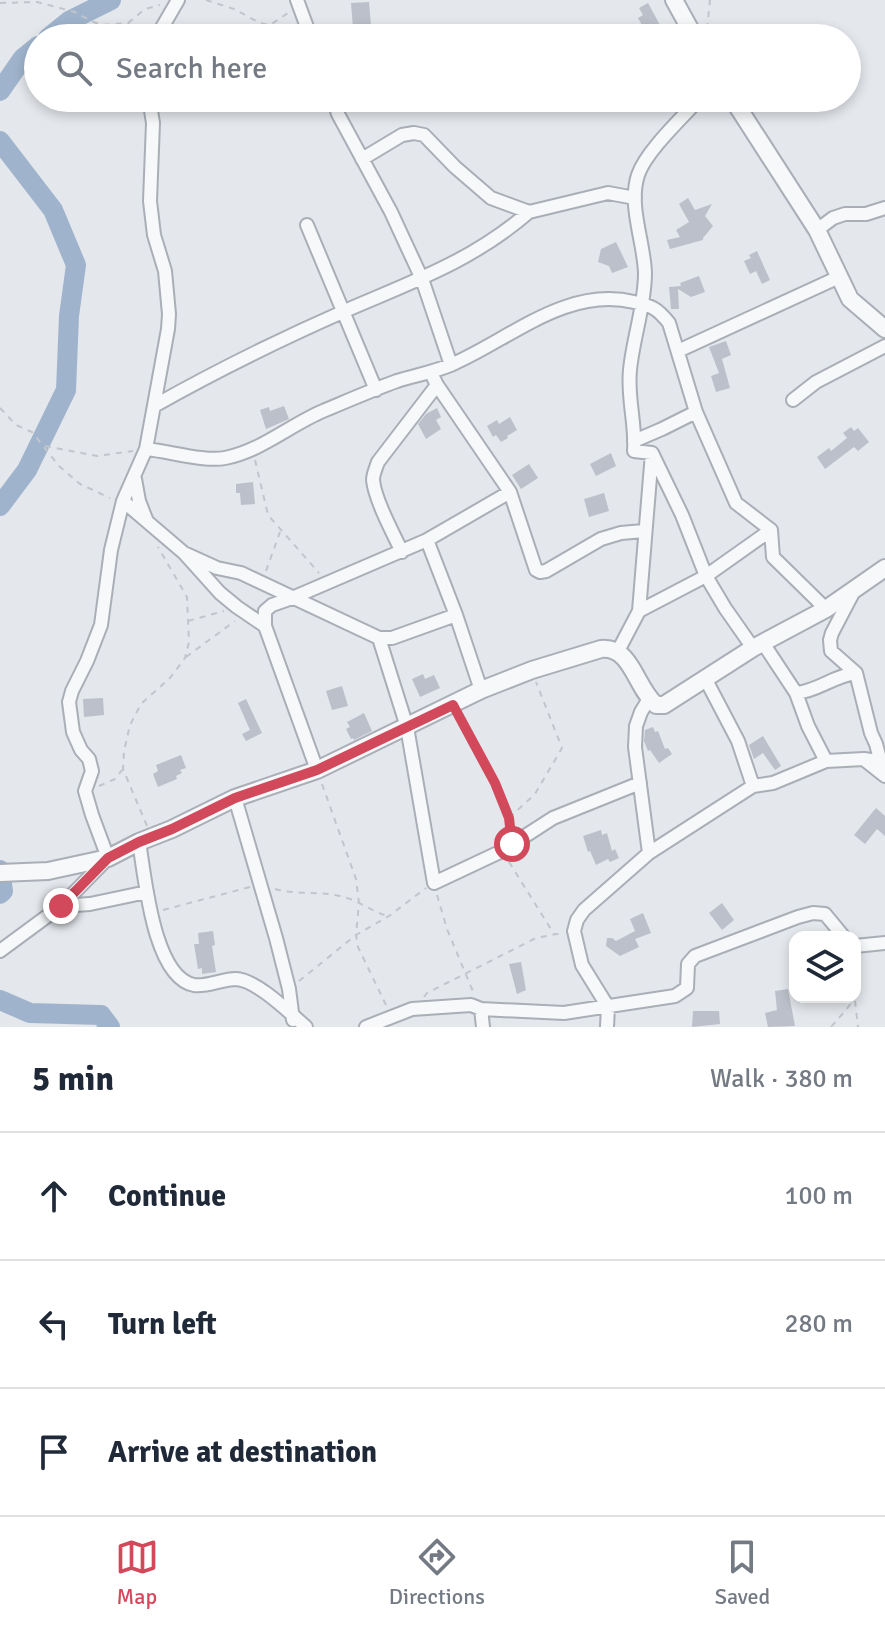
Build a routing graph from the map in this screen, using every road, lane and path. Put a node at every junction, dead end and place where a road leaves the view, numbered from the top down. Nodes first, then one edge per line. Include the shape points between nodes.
1 (171, 0) edge
2 (178, 0) edge
3 (206, 0) edge
4 (674, 0) edge
5 (710, 0) edge
6 (36, 1) edge
7 (0, 3) edge
8 (298, 3) edge
9 (127, 23) joint
10 (100, 24) edge
11 (114, 24) edge
12 (163, 24) edge
13 (265, 24) edge
14 (271, 24) edge
15 (306, 24) edge
16 (687, 24) edge
17 (707, 24) edge
18 (151, 112) edge
19 (337, 112) edge
20 (688, 112) edge
21 (741, 112) edge
22 (362, 159) junction
23 (635, 198) junction
24 (885, 208) edge
25 (529, 212) junction
26 (307, 225) dead end
27 (817, 230) junction
28 (839, 277) junction
29 (422, 279) junction
30 (642, 304) junction
31 (344, 311) junction
32 (885, 329) edge
33 (885, 346) edge
34 (678, 351) junction
35 (451, 365) junction
36 (434, 379) junction
37 (376, 390) junction
38 (793, 400) dead end
39 (154, 406) junction
40 (0, 408) edge
41 (696, 412) junction
42 (634, 441) junction
43 (45, 446) junction
44 (253, 448) junction
45 (146, 449) junction
46 (652, 453) junction
47 (135, 478) junction
48 (510, 492) junction
49 (123, 501) junction
50 (148, 522) junction
51 (281, 530) junction
52 (771, 530) junction
53 (644, 531) junction
54 (427, 540) junction
55 (155, 542) dead end
56 (402, 552) junction
57 (184, 553) junction
58 (885, 568) edge
59 (706, 576) junction
60 (327, 583) junction
61 (264, 584) junction
62 (856, 589) junction
63 (292, 598) junction
64 (826, 609) junction
65 (241, 610) junction
66 (639, 611) junction
67 (456, 615) junction
68 (188, 621) junction
69 (265, 626) junction
70 (379, 638) junction
71 (758, 646) junction
72 (618, 651) junction
73 (185, 658) junction
74 (532, 670) junction
75 (856, 673) junction
76 (706, 680) junction
77 (481, 690) junction
78 (796, 693) junction
79 (649, 699) junction
80 (453, 705) junction
81 (407, 727) junction
82 (826, 761) junction
83 (884, 767) edge
84 (123, 769) junction
85 (317, 770) junction
86 (640, 783) junction
87 (753, 786) junction
88 (85, 791) junction
89 (235, 798) junction
90 (509, 818) junction
91 (145, 840) junction
92 (507, 848) junction
93 (649, 853) junction
94 (108, 858) junction
95 (0, 873) edge
96 (434, 883) junction
97 (147, 892) junction
98 (61, 906) junction
99 (574, 931) junction
100 (839, 931) edge
101 (554, 934) junction
102 (356, 935) junction
103 (885, 943) edge
104 (861, 949) edge
105 (0, 951) edge
106 (465, 975) junction
107 (289, 989) junction
108 (851, 1003) edge
109 (854, 1003) edge
110 (608, 1007) junction
111 (412, 1009) junction
112 (481, 1009) junction
113 (392, 1017) junction
114 (294, 1021) edge
115 (306, 1027) edge
116 (366, 1027) edge
117 (483, 1027) edge
118 (607, 1027) edge
119 (831, 1027) edge
120 (858, 1027) edge

1 - 9 path via 145,9
2 - 12 street
3 - 13 path
4 - 16 street
5 - 17 path
6 - 7 path
6 - 10 path
8 - 14 path
8 - 15 street
9 - 11 path
18 - 39 street via 150,201 169,314
19 - 22 street
20 - 23 street via 642,165
21 - 27 street
22 - 25 street via 402,135 424,135 491,198
22 - 29 street
23 - 25 street via 608,193
23 - 30 street via 645,270
24 - 27 street via 845,214
25 - 29 street via 504,234
26 - 31 street
27 - 28 street
28 - 32 street via 850,299
28 - 34 street
29 - 31 street
29 - 35 street
30 - 34 street via 660,311
30 - 35 street via 621,298 578,303
30 - 42 street via 629,374
31 - 37 street
31 - 39 street
33 - 38 street
34 - 41 street
35 - 36 street
36 - 37 street via 398,381
36 - 48 street
36 - 56 street via 374,473 378,498
37 - 44 street
39 - 45 street
40 - 43 path
41 - 42 street
41 - 52 street via 736,503
42 - 46 street via 634,451
43 - 45 path via 97,456
43 - 49 path via 80,484
44 - 45 street via 213,459
44 - 51 path via 268,515
45 - 47 street
46 - 53 street
46 - 59 street
47 - 49 street
47 - 50 street
48 - 53 street via 540,572 601,539
48 - 54 street
49 - 50 street
49 - 88 street via 101,625 69,702 73,732 92,771
50 - 57 street
51 - 60 path
51 - 61 path
52 - 59 street
52 - 64 street via 773,557
53 - 66 street
54 - 56 street
54 - 67 street
55 - 68 path via 187,597
56 - 60 street
57 - 61 street
57 - 65 street
58 - 62 street
59 - 66 street
59 - 71 street
60 - 63 street
61 - 63 street
62 - 64 street
62 - 75 street via 830,644
63 - 69 street via 265,611
63 - 70 street
64 - 71 street
65 - 68 path
65 - 69 street
65 - 73 path
66 - 72 street
67 - 70 street
67 - 77 street
68 - 73 path
69 - 85 street
70 - 81 street
71 - 76 street
71 - 78 street
72 - 74 street via 601,649
72 - 79 street
73 - 84 path via 141,704 130,725
74 - 77 street
74 - 90 path via 562,748 535,794
75 - 78 street
75 - 83 street
76 - 79 street via 664,705
76 - 87 street via 738,741
77 - 80 street
78 - 82 street
79 - 86 street via 636,726
80 - 81 street
80 - 90 path
81 - 85 street
81 - 96 street
82 - 83 street via 864,759
82 - 87 street
84 - 88 path via 115,779
84 - 91 path
85 - 89 street
85 - 102 path via 356,879
86 - 92 street via 553,818
86 - 93 street
87 - 93 street
88 - 94 street
89 - 91 street
89 - 107 street
90 - 92 path
91 - 94 street
91 - 97 street
92 - 96 street
92 - 101 path
93 - 99 street via 584,910
94 - 95 street via 48,871
94 - 98 street
96 - 102 path
96 - 106 path
97 - 98 street
97 - 114 street via 166,961 177,975 196,986 247,981
98 - 105 street
99 - 101 path
99 - 110 street via 582,965
100 - 110 street via 825,914 798,917 695,956 688,964 687,988 675,996
101 - 106 path
102 - 107 path
102 - 113 path
103 - 104 street
106 - 111 path via 427,993
106 - 112 path
107 - 114 street
108 - 119 path
109 - 120 path
110 - 112 street via 564,1013
110 - 118 street
111 - 112 street
111 - 113 street
112 - 117 street
113 - 116 street
114 - 115 street

